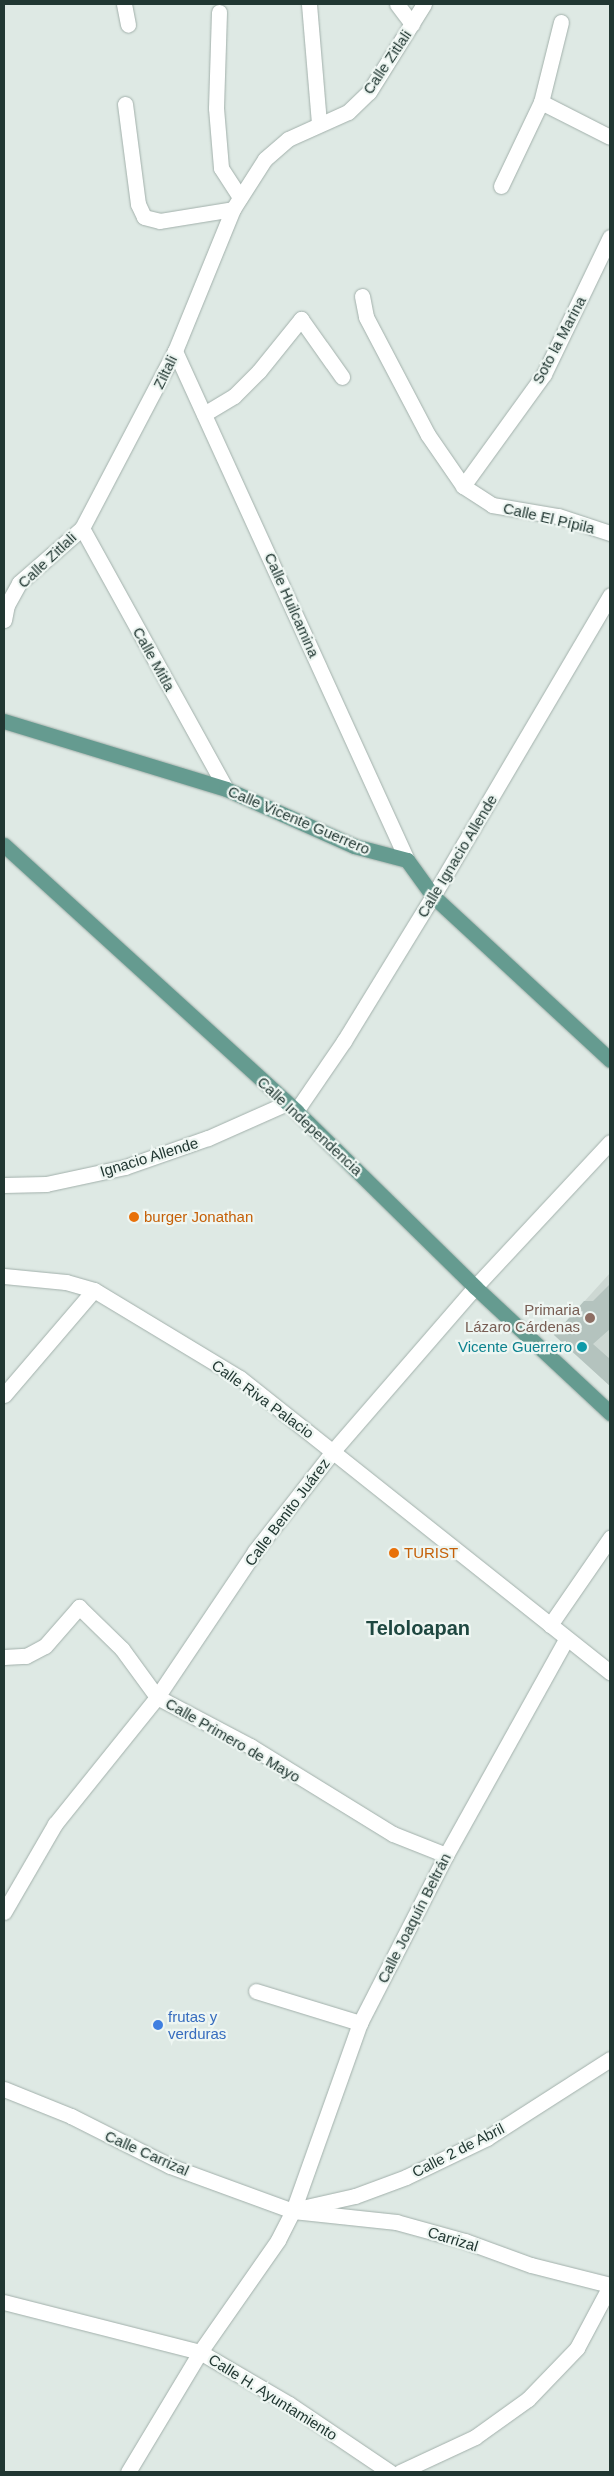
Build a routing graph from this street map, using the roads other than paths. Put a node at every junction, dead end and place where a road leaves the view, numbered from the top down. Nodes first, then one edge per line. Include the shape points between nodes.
1 (124, 4) edge
2 (309, 4) edge
3 (397, 4) edge
4 (424, 4) edge
5 (220, 12) dead end
6 (561, 22) dead end
7 (412, 24) junction
8 (128, 25) dead end
9 (541, 102) junction
10 (125, 104) dead end
11 (319, 123) junction
12 (610, 137) edge
13 (501, 186) dead end
14 (237, 203) junction
15 (610, 237) edge
16 (362, 296) dead end
17 (175, 351) junction
18 (342, 377) dead end
19 (204, 414) junction
20 (463, 486) junction
21 (82, 528) junction
22 (610, 532) edge
23 (610, 595) edge
24 (4, 620) edge
25 (4, 721) edge
26 (226, 789) junction
27 (4, 845) edge
28 (407, 860) junction
29 (433, 896) junction
30 (610, 1060) edge
31 (292, 1107) junction
32 (610, 1142) edge
33 (4, 1185) edge
34 (4, 1276) edge
35 (474, 1287) junction
36 (94, 1290) junction
37 (4, 1395) edge
38 (610, 1413) edge
39 (333, 1451) junction
40 (610, 1538) edge
41 (550, 1625) junction
42 (566, 1639) junction
43 (4, 1657) edge
44 (610, 1672) edge
45 (158, 1697) junction
46 (446, 1855) junction
47 (4, 1912) edge
48 (256, 1990) dead end
49 (360, 2023) junction
50 (610, 2059) edge
51 (4, 2089) edge
52 (293, 2211) junction
53 (610, 2285) edge
54 (4, 2302) edge
55 (200, 2352) junction
56 (128, 2472) edge
57 (390, 2472) edge
58 (400, 2472) edge

1 - 8 street
2 - 11 street
3 - 7 street
4 - 7 street, Calle Zitlali
5 - 14 street via 216,108 221,168
6 - 9 street
7 - 11 street, Calle Zitlali via 369,92 348,112
9 - 12 street
9 - 13 street
10 - 14 street via 138,204 144,217 160,221
11 - 14 street, Calle Zitlali via 288,139 264,159
14 - 17 street, Ziltali
15 - 20 street, Soto la Marina via 544,374
16 - 20 street via 366,317 428,435
17 - 19 street, Calle Huilcamina
17 - 21 street, Ziltali
18 - 19 street via 301,320 234,396
19 - 28 street, Calle Huilcamina
20 - 22 street, Calle El Pípila via 492,505 558,516
21 - 24 street, Calle Zitlali via 19,583 7,605
21 - 26 street, Calle Mitla
23 - 29 street, Calle Ignacio Allende
25 - 26 main road, Calle Vicente Guerrero
26 - 28 main road, Calle Vicente Guerrero via 354,846
27 - 31 main road, Calle Independencia
28 - 29 main road
29 - 30 main road
29 - 31 street, Calle Ignacio Allende via 344,1041
31 - 33 street, Ignacio Allende via 125,1167 46,1184
31 - 35 main road, Calle Independencia
32 - 35 street, Calle Benito Juárez
34 - 36 street, Calle Riva Palacio via 66,1282
35 - 38 main road, Calle Independencia
35 - 39 street, Calle Benito Juárez
36 - 37 street
36 - 39 street, Calle Riva Palacio via 240,1378
39 - 41 street, Calle Riva Palacio
39 - 45 street, Calle Benito Juárez via 255,1551
40 - 41 street
41 - 42 street, Calle Riva Palacio
42 - 44 street, Calle Riva Palacio
42 - 46 street, Calle Joaquín Beltrán
43 - 45 street, Calle Primero de Mayo via 26,1656 45,1646 79,1606 122,1649
45 - 46 street, Calle Primero de Mayo via 250,1746 393,1834
45 - 47 street, Calle Benito Juárez via 56,1824
46 - 49 street, Calle Joaquín Beltrán
48 - 49 street
49 - 52 street, Calle Joaquín Beltrán
50 - 52 street, Calle 2 de Abril via 487,2138 406,2177 355,2196
51 - 52 street, Calle Carrizal via 71,2116 170,2166
52 - 53 street, Carrizal via 396,2222 465,2241 531,2265
52 - 55 street, Calle Joaquín Beltrán via 278,2240
53 - 58 street via 577,2348 528,2399 475,2437
54 - 55 street, Calle H. Ayuntamiento
55 - 56 street, Calle Joaquín Beltrán
55 - 57 street, Calle H. Ayuntamiento via 289,2404

